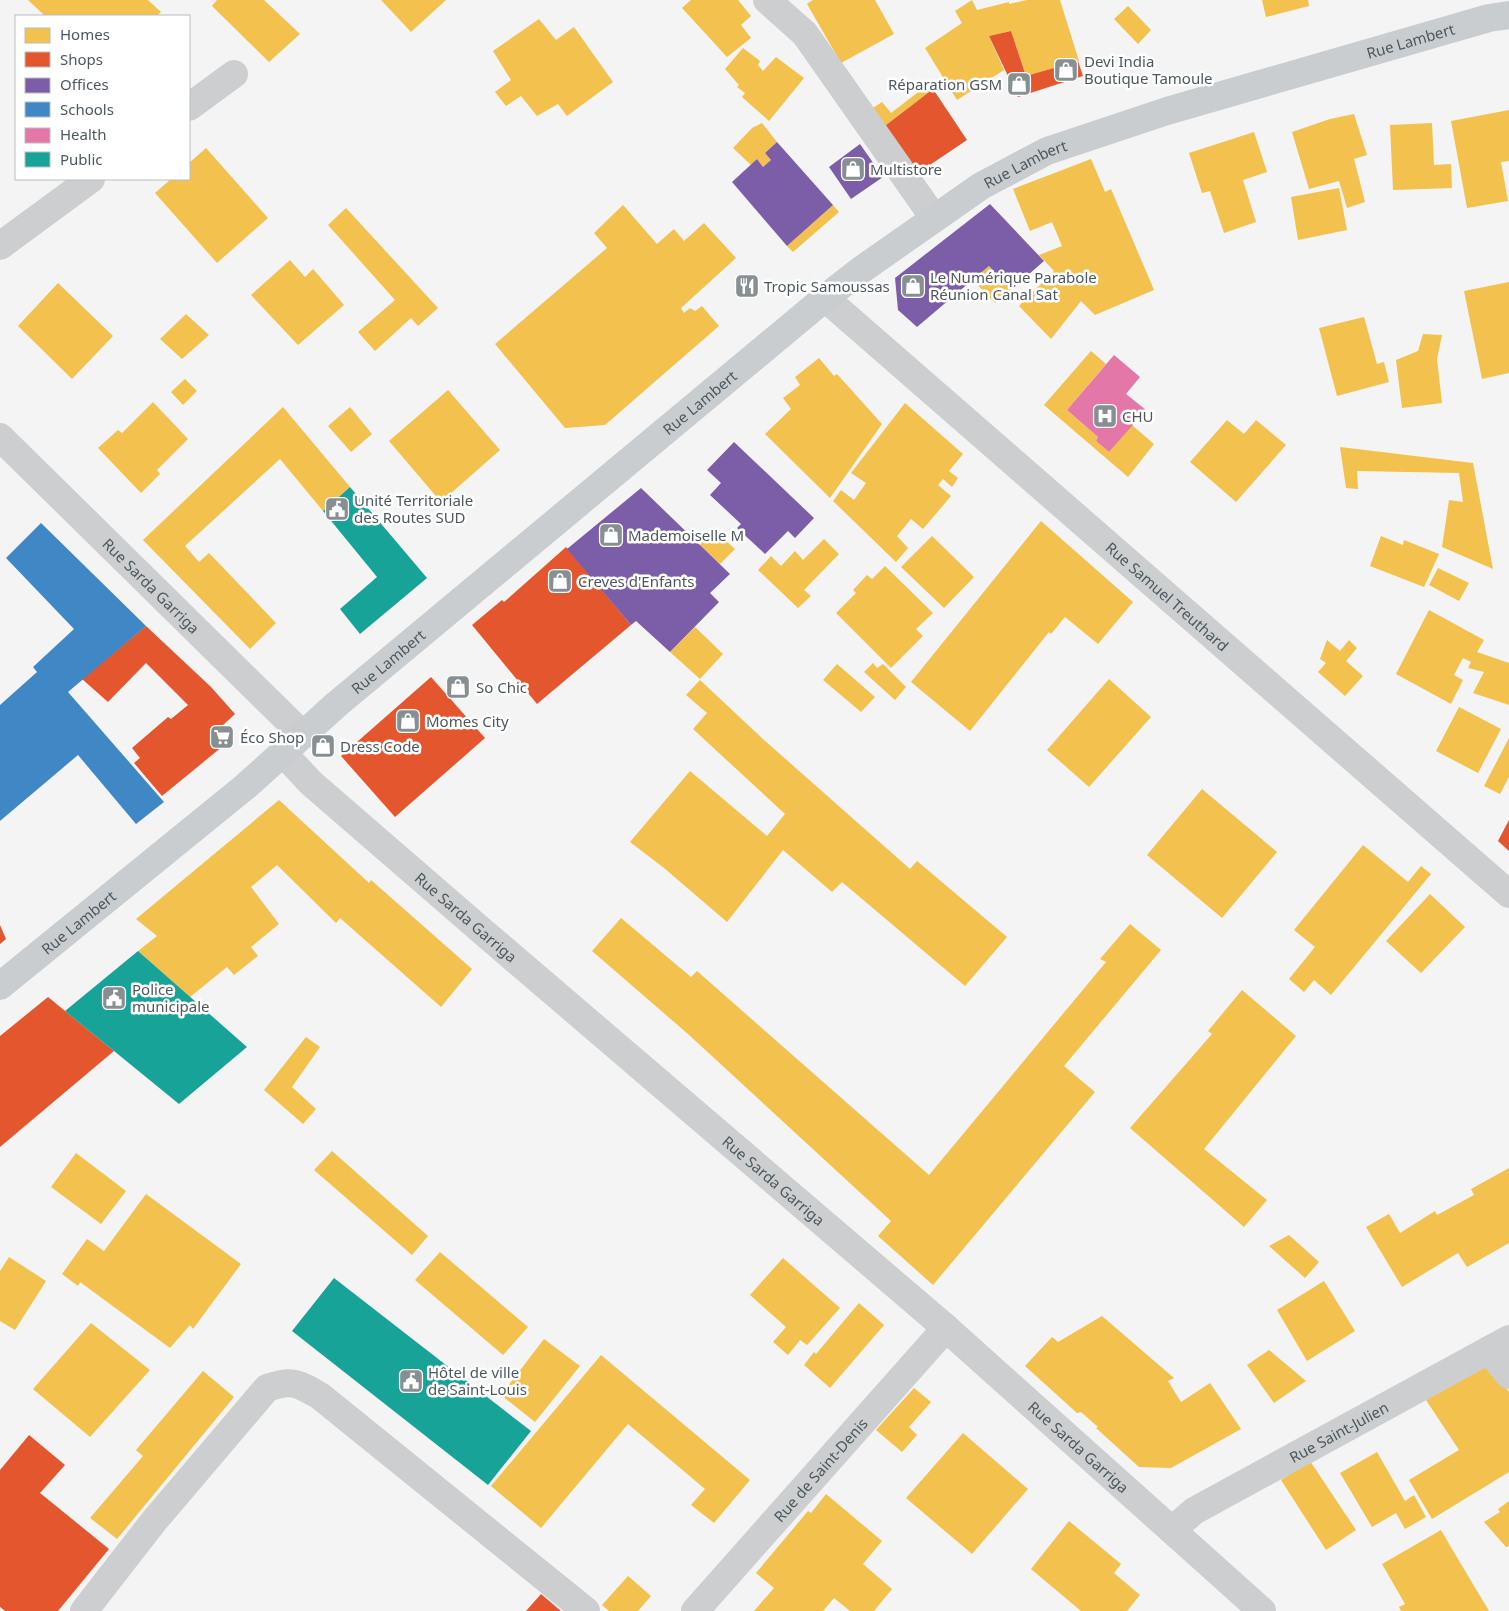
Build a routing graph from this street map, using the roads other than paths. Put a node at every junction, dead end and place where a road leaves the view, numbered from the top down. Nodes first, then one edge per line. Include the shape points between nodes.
1 (767, 0) edge
2 (1509, 15) edge
3 (234, 74) dead end
4 (190, 106) edge
5 (91, 180) edge
6 (934, 218) junction
7 (0, 246) edge
8 (825, 298) junction
9 (0, 437) edge
10 (303, 736) junction
11 (283, 753) junction
12 (1509, 894) edge
13 (0, 986) edge
14 (946, 1328) junction
15 (1499, 1344) edge
16 (1509, 1376) edge
17 (1172, 1530) junction
18 (84, 1611) edge
19 (586, 1611) edge
20 (696, 1611) edge
21 (1262, 1611) edge

1 - 6 street via 806,34
2 - 6 main road, Rue Lambert via 1489,18 1166,111 1048,151 981,186
3 - 4 street
5 - 7 street
6 - 8 main road, Rue Lambert
8 - 10 main road, Rue Lambert
8 - 12 street, Rue Samuel Treuthard
9 - 10 street, Rue Sarda Garriga
10 - 11 main road, Rue Lambert
11 - 13 main road, Rue Lambert
11 - 14 street, Rue Sarda Garriga via 311,783 474,925
14 - 17 street, Rue Sarda Garriga
14 - 20 street, Rue de Saint-Denis
15 - 16 street
15 - 17 street, Rue Saint-Julien via 1194,1512
17 - 21 street, Rue Sarda Garriga
18 - 19 street via 154,1521 267,1388 284,1382 299,1383 320,1396

